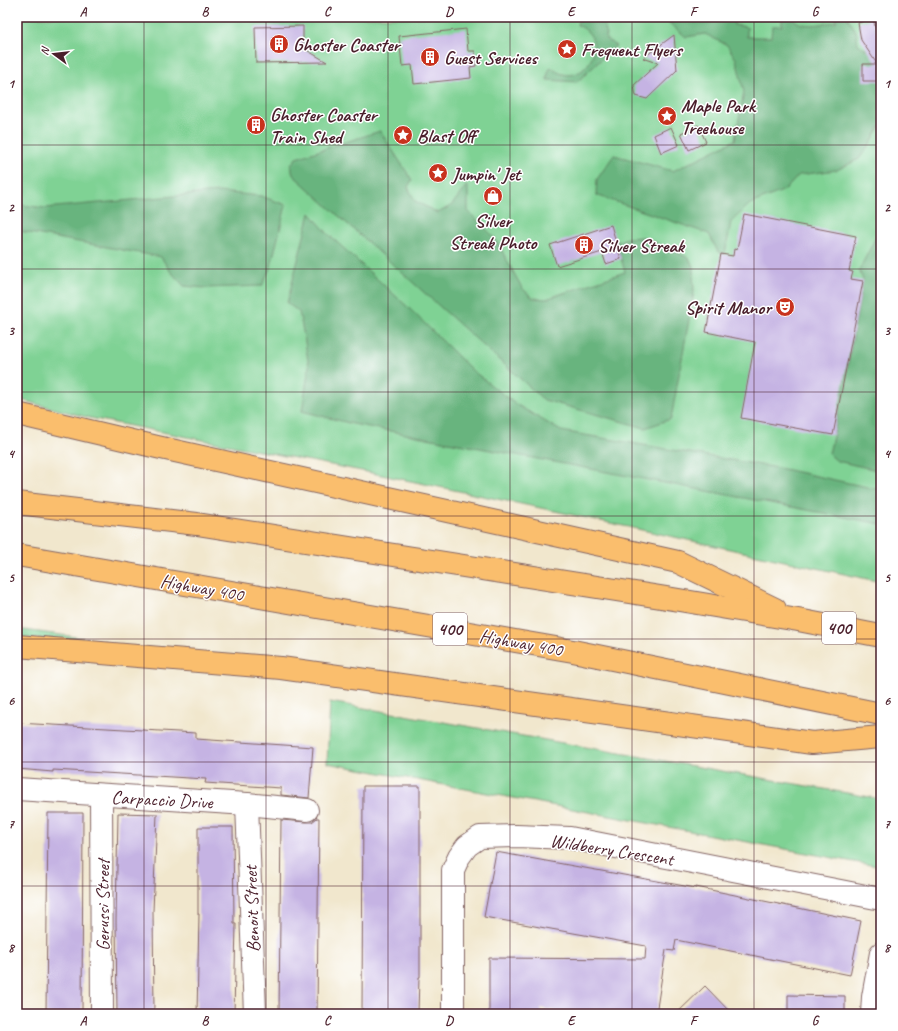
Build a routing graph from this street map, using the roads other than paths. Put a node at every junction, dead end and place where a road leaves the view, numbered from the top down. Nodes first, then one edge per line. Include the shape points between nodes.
1 (17, 414) edge
2 (17, 503) edge
3 (17, 555) edge
4 (798, 620) junction
5 (881, 636) edge
6 (17, 646) edge
7 (881, 714) edge
8 (881, 737) edge
9 (17, 789) edge
10 (101, 795) junction
11 (247, 804) junction
12 (307, 810) dead end
13 (881, 898) edge
14 (881, 953) edge
15 (102, 1014) edge
16 (255, 1014) edge
17 (453, 1014) edge
18 (872, 1014) edge

1 - 4 highway via 157,448 678,562
2 - 4 highway, 400 via 197,524
3 - 7 highway, Highway 400 / 400 via 573,651
4 - 5 highway, 400
6 - 8 highway via 281,668 812,743
9 - 10 street, Carpaccio Drive
10 - 11 street, Carpaccio Drive
10 - 15 street, Gerussi Street
11 - 12 street, Carpaccio Drive
11 - 16 street, Benoit Street
13 - 17 street, Wildberry Crescent via 570,838 480,837 467,846 453,870
14 - 18 street

